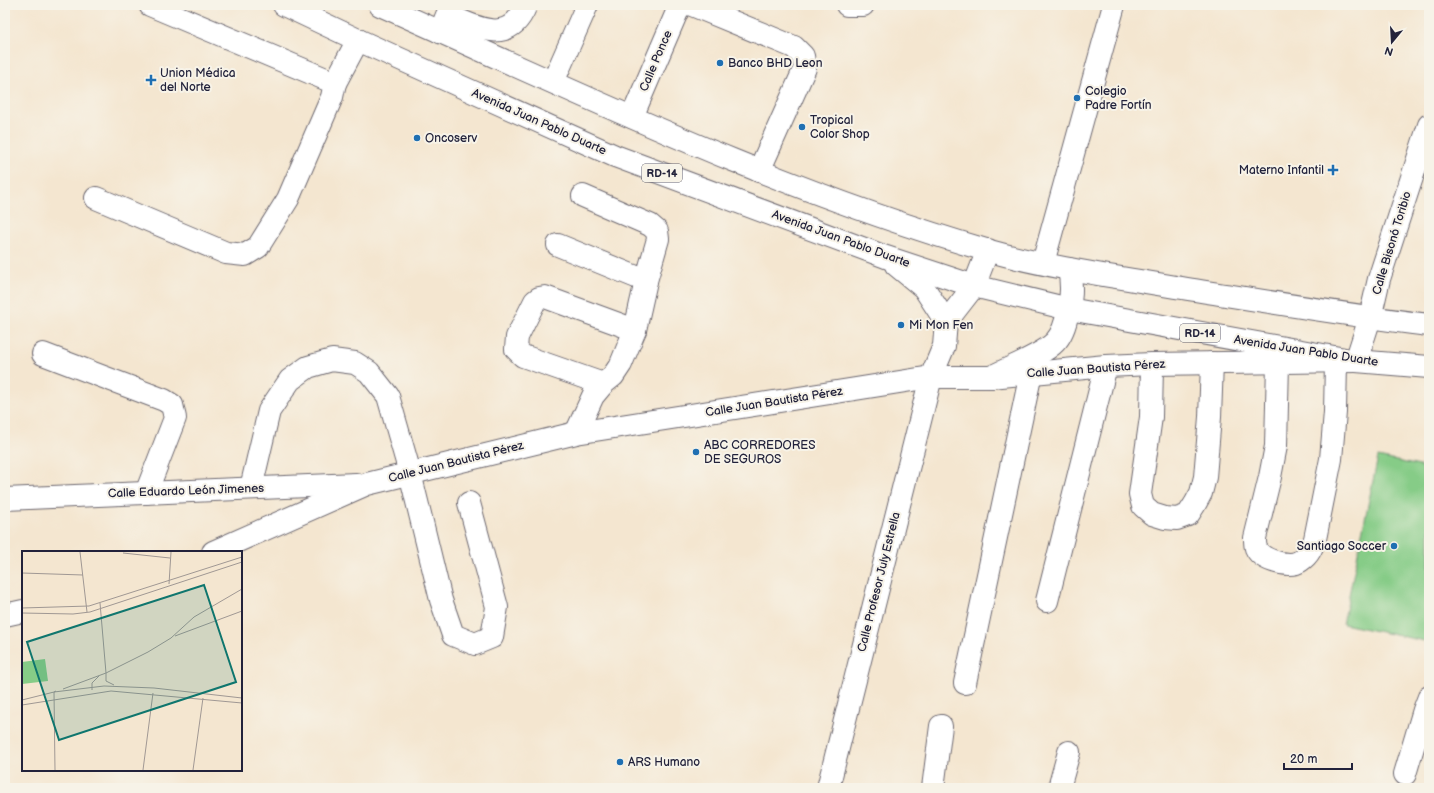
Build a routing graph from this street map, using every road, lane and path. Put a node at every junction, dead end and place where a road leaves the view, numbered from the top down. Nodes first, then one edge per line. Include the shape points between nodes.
1 (150, 5) edge
2 (284, 5) edge
3 (380, 5) edge
4 (526, 5) edge
5 (587, 5) edge
6 (680, 5) edge
7 (692, 5) edge
8 (847, 5) edge
9 (863, 5) edge
10 (1114, 5) edge
11 (446, 17) edge
12 (358, 40) junction
13 (553, 82) junction
14 (335, 84) junction
15 (632, 117) junction
16 (1429, 125) edge
17 (759, 170) junction
18 (583, 196) dead end
19 (96, 198) dead end
20 (558, 246) dead end
21 (988, 250) junction
22 (886, 257) junction
23 (1043, 263) junction
24 (1069, 269) junction
25 (646, 281) junction
26 (974, 286) junction
27 (1069, 310) junction
28 (1370, 318) junction
29 (946, 322) junction
30 (1429, 325) edge
31 (636, 330) junction
32 (43, 354) dead end
33 (1346, 362) junction
34 (1212, 363) junction
35 (1278, 363) junction
36 (1152, 364) junction
37 (1106, 366) junction
38 (1429, 367) edge
39 (1031, 373) junction
40 (930, 376) junction
41 (990, 377) junction
42 (603, 384) junction
43 (576, 432) junction
44 (410, 473) junction
45 (367, 484) junction
46 (251, 488) junction
47 (146, 493) junction
48 (5, 499) edge
49 (469, 503) dead end
50 (215, 551) edge
51 (1047, 602) dead end
52 (22, 611) edge
53 (5, 615) edge
54 (964, 683) dead end
55 (1429, 697) edge
56 (941, 726) dead end
57 (1069, 752) dead end
58 (1406, 774) dead end
59 (828, 788) edge
60 (933, 788) edge
61 (1059, 788) edge

1 - 14 main road
2 - 12 main road, Avenida Juan Pablo Duarte / RD-14
3 - 11 main road
4 - 11 main road via 516,23 505,30 495,31
5 - 13 main road
6 - 15 main road, Calle Ponce
7 - 17 main road via 794,47 803,56 805,68
8 - 9 main road
10 - 23 main road
11 - 13 main road
12 - 14 main road
12 - 22 main road, Avenida Juan Pablo Duarte / RD-14 via 614,156
13 - 15 main road
14 - 19 main road via 332,97 288,200 258,247 245,255 226,253
15 - 17 main road
16 - 28 main road, Calle Bisonó Toribio via 1379,279
17 - 21 main road via 862,210
18 - 25 main road via 650,225 657,231 658,239
20 - 25 main road
21 - 23 main road
21 - 26 main road
22 - 26 main road, Avenida Juan Pablo Duarte / RD-14
22 - 29 main road via 924,288
23 - 24 main road
24 - 27 main road via 1072,292
24 - 28 main road
25 - 31 main road
26 - 27 main road, Avenida Juan Pablo Duarte / RD-14
26 - 29 main road
27 - 33 main road, Avenida Juan Pablo Duarte / RD-14
27 - 41 main road via 1064,328 1056,342 1042,352
28 - 30 main road
28 - 33 main road, Calle Bisonó Toribio
29 - 40 main road, Calle Profesor July Estrella via 944,346
31 - 42 main road via 621,364 613,376
31 - 42 main road via 545,297 535,301 517,337 516,349 523,356
32 - 47 main road via 172,405 175,418
33 - 35 main road, Calle Juan Bautista Pérez
33 - 35 main road, Calle Bisonó Toribio via 1335,412 1331,459 1315,539 1311,550 1297,563 1274,561 1262,555 1256,547 1255,538 1276,446
33 - 38 main road, Avenida Juan Pablo Duarte / RD-14
34 - 35 main road, Calle Juan Bautista Pérez
34 - 36 main road, Calle Juan Bautista Pérez
34 - 36 main road via 1205,477 1201,493 1188,515 1177,519 1152,514 1143,506 1140,494 1151,417
36 - 37 main road, Calle Juan Bautista Pérez
37 - 39 main road, Calle Juan Bautista Pérez
37 - 51 main road
39 - 41 main road, Calle Juan Bautista Pérez
39 - 54 main road
40 - 41 main road, Calle Juan Bautista Pérez
40 - 43 main road, Calle Juan Bautista Pérez
40 - 59 main road, Calle Profesor July Estrella
42 - 43 main road via 593,396
43 - 44 main road, Calle Juan Bautista Pérez
44 - 45 main road, Calle Juan Bautista Pérez
44 - 46 main road via 388,396 369,372 355,363 332,360 308,368 290,380 268,411
44 - 49 main road via 441,600 453,636 475,644 492,637 497,607
45 - 46 main road, Calle Eduardo León Jimenes
45 - 50 main road, Calle Juan Bautista Pérez
46 - 47 main road, Calle Eduardo León Jimenes
47 - 48 main road, Calle Eduardo León Jimenes
52 - 53 main road
55 - 58 main road
56 - 60 main road
57 - 61 main road

